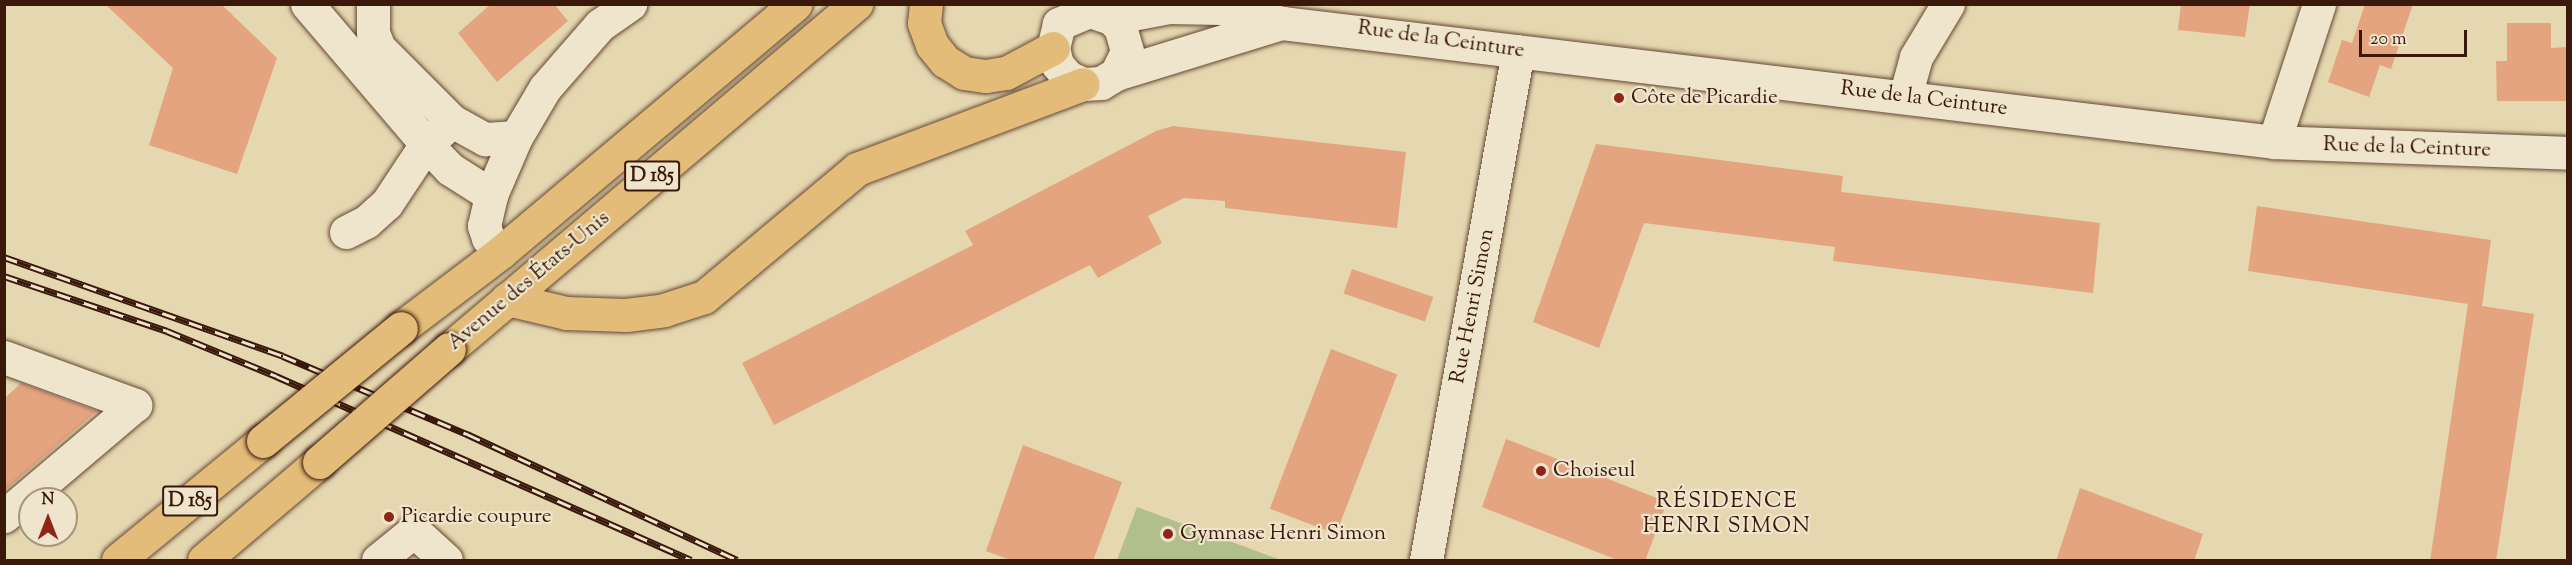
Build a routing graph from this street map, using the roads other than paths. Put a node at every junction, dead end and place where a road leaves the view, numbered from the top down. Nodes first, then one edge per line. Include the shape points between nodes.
1 (373, 4) edge
2 (630, 4) edge
3 (796, 4) edge
4 (856, 4) edge
5 (926, 4) edge
6 (1948, 4) edge
7 (2319, 4) edge
8 (309, 5) edge
9 (1230, 7) edge
10 (1105, 12) edge
11 (1282, 22) junction
12 (1056, 25) edge
13 (1518, 51) junction
14 (1116, 74) junction
15 (1083, 84) junction
16 (1905, 97) junction
17 (452, 121) junction
18 (516, 137) junction
19 (2274, 142) junction
20 (426, 144) junction
21 (2568, 153) edge
22 (491, 195) junction
23 (346, 232) dead end
24 (501, 252) junction
25 (507, 298) junction
26 (4, 357) edge
27 (4, 516) edge
28 (118, 561) edge
29 (204, 561) edge
30 (378, 561) edge
31 (446, 561) edge
32 (1426, 561) edge

1 - 17 street via 373,33 379,48
2 - 18 street, Avenue des États-Unis via 600,25 545,88
3 - 24 main road, Avenue des États-Unis / D 185
4 - 25 main road, Avenue des États-Unis / D 185
5 - 12 main road via 924,22 932,45 945,61 964,73 1006,73
6 - 16 street via 1916,57
7 - 19 street
8 - 20 street
9 - 10 street, Rue de la Ceinture
9 - 11 street, Rue de la Ceinture
10 - 12 street, Rue de la Ceinture via 1089,10
10 - 14 street via 1120,27 1127,51
11 - 13 street, Rue de la Ceinture
11 - 14 street, Rue de la Ceinture
12 - 15 street via 1062,71
13 - 16 street, Rue de la Ceinture
13 - 32 street, Rue Henri Simon
14 - 15 street, Rue de la Ceinture via 1101,83
15 - 25 main road via 857,170 704,297 664,310 626,315 566,313
16 - 19 street, Rue de la Ceinture
17 - 18 street via 485,139
17 - 20 street
18 - 22 street, Avenue des États-Unis
19 - 21 street, Rue de la Ceinture
20 - 22 street via 450,170
20 - 23 street via 387,203 366,222
22 - 24 street, Avenue des États-Unis via 484,226 488,238
24 - 28 main road, Avenue des États-Unis / D 185, bridge via 401,328
25 - 29 main road, Avenue des États-Unis / D 185, bridge
26 - 27 street via 135,405
30 - 31 street via 414,531

